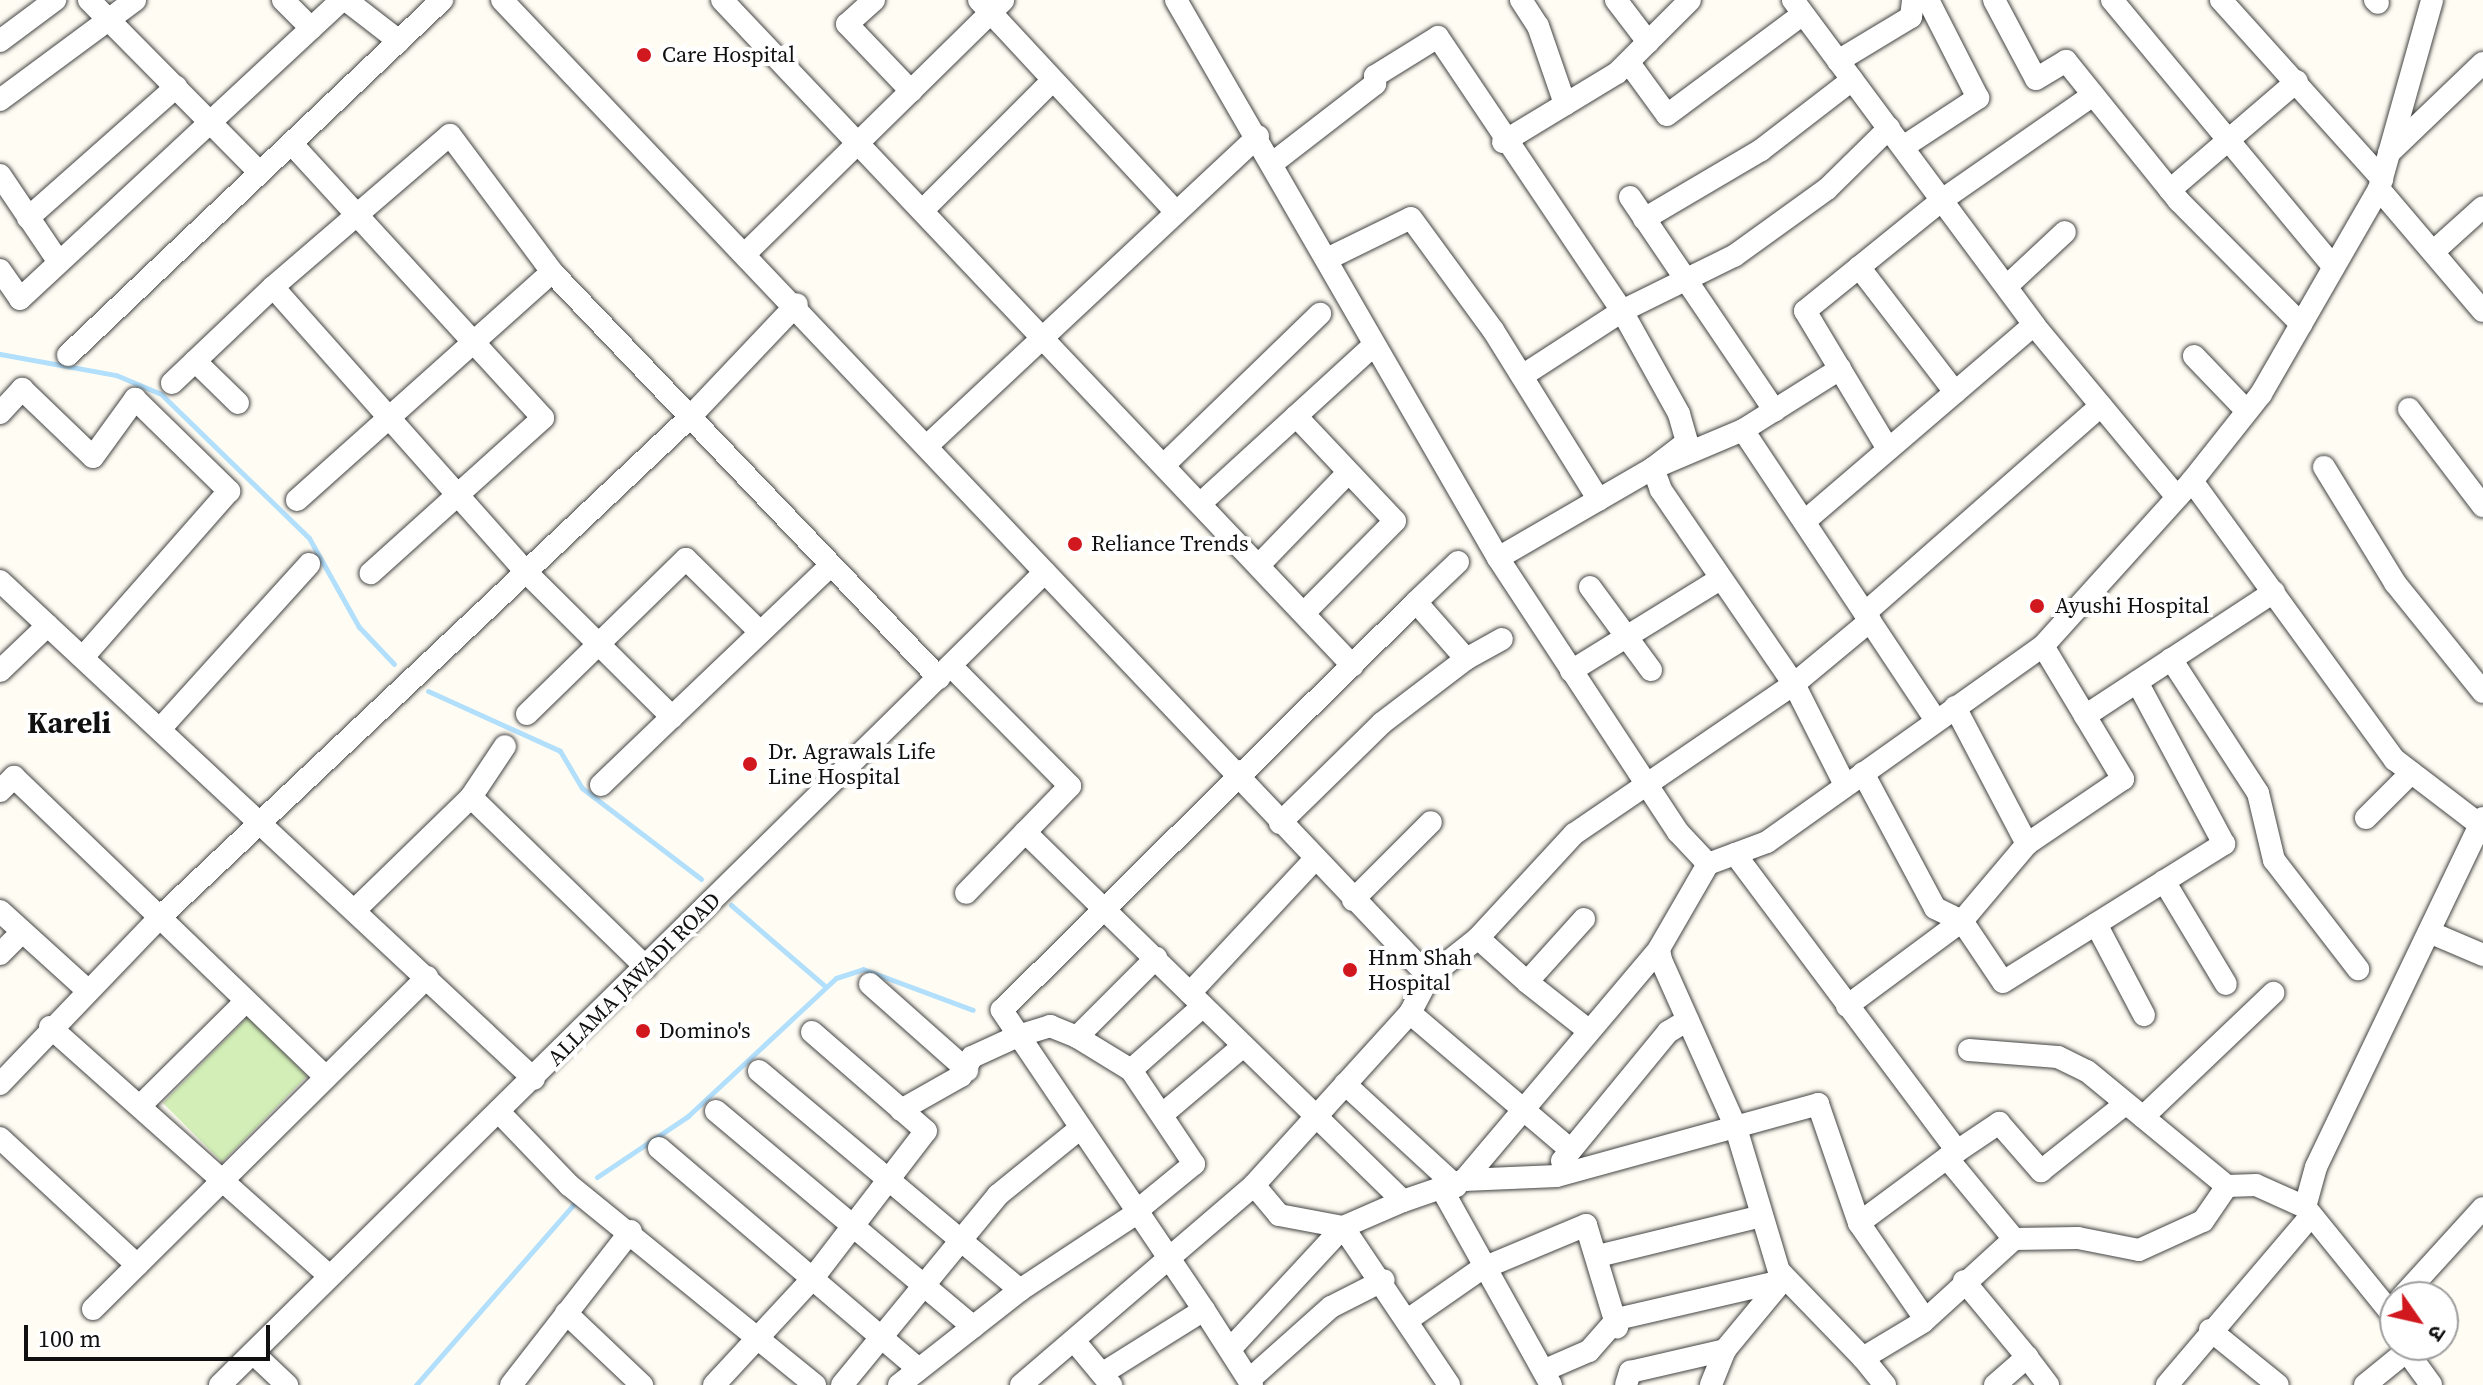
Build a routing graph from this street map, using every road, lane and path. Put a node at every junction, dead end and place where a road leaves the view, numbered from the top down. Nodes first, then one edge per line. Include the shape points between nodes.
1 (55, 0) edge
2 (89, 0) edge
3 (135, 0) edge
4 (283, 0) edge
5 (344, 0) edge
6 (442, 0) edge
7 (502, 0) edge
8 (722, 0) edge
9 (874, 0) edge
10 (1176, 0) edge
11 (1521, 0) edge
12 (1616, 0) edge
13 (1690, 0) edge
14 (1913, 0) edge
15 (1928, 0) edge
16 (1994, 0) edge
17 (2112, 0) edge
18 (2219, 0) edge
19 (2432, 0) edge
20 (991, 4) edge
21 (1798, 7) edge
22 (109, 22) junction
23 (311, 28) junction
24 (0, 41) edge
25 (399, 41) junction
26 (1648, 42) junction
27 (1838, 61) junction
28 (1629, 63) junction
29 (2483, 63) edge
30 (1852, 80) junction
31 (1052, 81) junction
32 (2297, 81) junction
33 (176, 87) junction
34 (911, 91) junction
35 (2093, 95) junction
36 (0, 100) edge
37 (1565, 104) junction
38 (211, 125) junction
39 (1889, 128) junction
40 (1258, 136) junction
41 (2226, 141) junction
42 (1503, 142) junction
43 (291, 143) junction
44 (858, 143) junction
45 (1903, 147) junction
46 (2389, 153) junction
47 (1274, 162) junction
48 (260, 173) junction
49 (0, 175) edge
50 (2381, 184) junction
51 (2170, 190) junction
52 (1630, 197) dead end
53 (1942, 200) junction
54 (2483, 207) edge
55 (923, 210) junction
56 (1175, 211) junction
57 (362, 214) junction
58 (28, 218) junction
59 (1644, 219) junction
60 (2065, 232) dead end
61 (747, 252) junction
62 (2433, 252) junction
63 (1327, 259) junction
64 (58, 261) junction
65 (1859, 267) junction
66 (2334, 267) junction
67 (0, 270) edge
68 (552, 272) junction
69 (1687, 277) junction
70 (2007, 286) junction
71 (273, 287) junction
72 (797, 304) junction
73 (1622, 311) junction
74 (2483, 311) edge
75 (1320, 314) dead end
76 (2301, 324) junction
77 (2034, 325) junction
78 (1044, 335) junction
79 (472, 338) junction
80 (1374, 345) junction
81 (68, 355) dead end
82 (2194, 356) dead end
83 (195, 361) junction
84 (1840, 369) junction
85 (1522, 376) junction
86 (172, 383) dead end
87 (1955, 392) junction
88 (238, 403) dead end
89 (2101, 406) junction
90 (2409, 409) dead end
91 (1775, 411) junction
92 (2247, 411) junction
93 (0, 413) edge
94 (1296, 416) junction
95 (388, 419) junction
96 (688, 419) junction
97 (1743, 430) junction
98 (928, 445) junction
99 (1888, 449) junction
100 (1165, 464) junction
101 (2324, 467) dead end
102 (1653, 468) junction
103 (1346, 475) junction
104 (2184, 489) junction
105 (459, 498) junction
106 (297, 500) dead end
107 (1599, 500) junction
108 (1201, 503) junction
109 (2483, 506) edge
110 (1805, 521) junction
111 (1498, 558) junction
112 (1458, 562) dead end
113 (309, 564) dead end
114 (1259, 565) junction
115 (829, 567) junction
116 (526, 572) junction
117 (1045, 572) junction
118 (371, 573) dead end
119 (1720, 579) junction
120 (0, 581) edge
121 (1590, 587) dead end
122 (2274, 592) junction
123 (1416, 602) junction
124 (1304, 613) junction
125 (1868, 617) junction
126 (48, 625) junction
127 (760, 632) junction
128 (1626, 637) junction
129 (1502, 639) dead end
130 (600, 646) junction
131 (2043, 646) junction
132 (83, 657) junction
133 (1466, 659) junction
134 (2171, 659) junction
135 (1353, 666) junction
136 (1651, 670) dead end
137 (0, 671) edge
138 (1571, 671) junction
139 (945, 672) junction
140 (2137, 682) junction
141 (1794, 684) junction
142 (2483, 692) edge
143 (1955, 707) junction
144 (527, 714) dead end
145 (2085, 716) junction
146 (672, 717) junction
147 (1936, 721) junction
148 (161, 728) junction
149 (505, 746) dead end
150 (2411, 773) junction
151 (1854, 779) junction
152 (1241, 781) junction
153 (1644, 782) junction
154 (601, 785) dead end
155 (0, 791) edge
156 (471, 797) junction
157 (2366, 818) dead end
158 (263, 821) junction
159 (2481, 821) edge
160 (1431, 822) dead end
161 (1280, 823) junction
162 (1025, 832) junction
163 (2027, 844) junction
164 (1735, 854) junction
165 (1315, 859) junction
166 (1708, 864) junction
167 (2164, 881) junction
168 (966, 893) dead end
169 (1353, 900) junction
170 (357, 908) junction
171 (0, 911) edge
172 (1103, 913) junction
173 (158, 919) junction
174 (1584, 919) dead end
175 (1962, 921) junction
176 (2096, 924) junction
177 (2429, 932) junction
178 (21, 933) junction
179 (1478, 938) junction
180 (1659, 949) junction
181 (0, 954) edge
182 (2483, 955) edge
183 (1156, 958) junction
184 (646, 967) junction
185 (2358, 969) dead end
186 (427, 977) junction
187 (1429, 977) junction
188 (1527, 982) junction
189 (870, 984) dead end
190 (2226, 984) dead end
191 (87, 990) junction
192 (2273, 993) dead end
193 (1196, 999) junction
194 (246, 1001) junction
195 (1847, 1006) junction
196 (1410, 1013) junction
197 (2144, 1015) dead end
198 (1688, 1020) junction
199 (50, 1027) junction
200 (1588, 1030) junction
201 (812, 1032) dead end
202 (1018, 1036) junction
203 (1077, 1037) junction
204 (1242, 1047) junction
205 (1969, 1050) dead end
206 (967, 1070) junction
207 (1131, 1070) junction
208 (759, 1071) dead end
209 (326, 1077) junction
210 (534, 1079) junction
211 (0, 1084) edge
212 (1345, 1084) junction
213 (143, 1103) junction
214 (1523, 1106) junction
215 (901, 1110) junction
216 (716, 1111) dead end
217 (2134, 1111) junction
218 (500, 1113) junction
219 (1164, 1113) junction
220 (1312, 1120) junction
221 (1736, 1128) junction
222 (1077, 1131) junction
223 (0, 1138) edge
224 (659, 1148) dead end
225 (1571, 1150) junction
226 (1952, 1154) junction
227 (890, 1176) junction
228 (1549, 1176) junction
229 (224, 1179) junction
230 (1254, 1185) junction
231 (1454, 1186) junction
232 (2227, 1186) junction
233 (1403, 1201) junction
234 (2483, 1208) edge
235 (1139, 1210) junction
236 (2307, 1213) junction
237 (1758, 1217) junction
238 (1859, 1223) junction
239 (1343, 1227) junction
240 (849, 1229) junction
241 (631, 1231) junction
242 (962, 1238) junction
243 (2014, 1239) junction
244 (1172, 1255) junction
245 (1598, 1256) junction
246 (137, 1265) junction
247 (1481, 1269) junction
248 (328, 1275) junction
249 (1781, 1276) junction
250 (813, 1278) junction
251 (1384, 1280) junction
252 (1964, 1281) junction
253 (2419, 1281) edge
254 (922, 1285) junction
255 (1020, 1290) junction
256 (2379, 1291) edge
257 (93, 1309) dead end
258 (1204, 1310) junction
259 (566, 1313) junction
260 (1923, 1316) junction
261 (1409, 1319) junction
262 (973, 1327) junction
263 (1617, 1327) junction
264 (2210, 1330) junction
265 (881, 1334) junction
266 (759, 1340) junction
267 (1076, 1343) junction
268 (1232, 1347) junction
269 (1725, 1350) junction
270 (253, 1353) junction
271 (2027, 1357) junction
272 (1863, 1358) junction
273 (2396, 1361) edge
274 (2418, 1361) edge
275 (919, 1369) junction
276 (1548, 1378) edge
277 (1107, 1379) edge
278 (1250, 1383) edge
279 (220, 1385) edge
280 (287, 1385) edge
281 (511, 1385) edge
282 (642, 1385) edge
283 (714, 1385) edge
284 (815, 1385) edge
285 (842, 1385) edge
286 (899, 1385) edge
287 (1021, 1385) edge
288 (1449, 1385) edge
289 (1626, 1385) edge
290 (1711, 1385) edge
291 (1885, 1385) edge
292 (1995, 1385) edge
293 (2048, 1385) edge
294 (2167, 1385) edge
295 (2278, 1385) edge
296 (2365, 1385) edge
297 (2431, 1385) edge

1 - 24 street
2 - 22 street
3 - 22 street
4 - 23 street
5 - 23 street
5 - 25 street
6 - 25 street
7 - 61 street
8 - 44 street
9 - 34 street via 847,24
10 - 40 street
11 - 37 street via 1538,26
12 - 26 street
13 - 26 street
14 - 27 street via 1911,17
15 - 45 street via 1978,98
16 - 35 street via 2036,79 2066,61
17 - 41 street
18 - 32 street via 2230,4
19 - 46 street
20 - 31 street
20 - 34 street
21 - 27 street
21 - 28 street via 1667,115
22 - 33 street
22 - 36 street
23 - 38 street
25 - 43 street
26 - 28 street
27 - 30 street
28 - 37 street
29 - 46 street
30 - 39 street
30 - 59 street via 1761,150
31 - 55 street
31 - 56 street
32 - 41 street
32 - 50 street
33 - 38 street
33 - 58 street
34 - 44 street
35 - 51 street
35 - 53 street
37 - 42 street
38 - 48 street
38 - 64 street
39 - 45 street
39 - 69 street via 1827,189 1734,256
40 - 47 street
40 - 56 street
41 - 51 street
41 - 66 street
42 - 47 street via 1438,37 1375,76 1375,84
42 - 73 street
43 - 48 street
43 - 57 street
44 - 55 street
44 - 61 street
45 - 53 street
46 - 50 street
47 - 63 street
48 - 81 street
49 - 58 street
50 - 62 street
50 - 66 street
51 - 76 street
52 - 59 street
53 - 65 street
53 - 70 street
54 - 62 street
55 - 78 street
56 - 78 street
57 - 68 street via 450,135
57 - 71 street
57 - 79 street
58 - 64 street
59 - 69 street
60 - 70 street
61 - 72 street
62 - 74 street
63 - 80 street
63 - 85 street via 1411,218
64 - 67 street via 20,299
65 - 84 street via 1805,311
65 - 87 street
66 - 76 street
68 - 79 street
68 - 96 street
69 - 73 street
69 - 91 street
70 - 77 street
71 - 83 street
71 - 95 street
72 - 96 street
72 - 98 street
73 - 85 street
73 - 102 street via 1687,442
75 - 100 street
76 - 92 street
77 - 87 street
77 - 89 street
78 - 98 street
78 - 100 street
79 - 95 street
79 - 105 street via 543,418
80 - 94 street
80 - 111 street
82 - 92 street
83 - 86 street
83 - 88 street
84 - 91 street
84 - 99 street
85 - 107 street
87 - 99 street
89 - 104 street
89 - 125 street
90 - 109 street
91 - 97 street
92 - 104 street
93 - 132 street via 22,389 93,457 135,399 229,491
94 - 103 street
94 - 108 street
95 - 105 street
95 - 106 street
96 - 115 street
96 - 116 street
97 - 102 street
97 - 110 street
98 - 117 street
99 - 110 street
100 - 108 street
101 - 142 street via 2395,583
102 - 107 street
102 - 119 street
103 - 114 street
103 - 124 street via 1395,521
104 - 122 street
104 - 131 street
105 - 116 street
105 - 118 street
107 - 111 street
108 - 114 street
110 - 125 street
111 - 138 street
112 - 123 street
113 - 148 street
114 - 124 street
115 - 127 street
115 - 139 street
116 - 130 street
116 - 158 street
117 - 139 street, ALLAMA JAWADI ROAD
117 - 152 street
119 - 128 street
119 - 141 street
120 - 126 street
121 - 128 street
122 - 134 street
122 - 150 street via 2395,760
123 - 133 street
123 - 135 street
124 - 135 street
125 - 141 street
125 - 147 street
126 - 132 street
126 - 137 street
127 - 130 street via 686,559
127 - 146 street
128 - 136 street
128 - 138 street
129 - 133 street
130 - 144 street
130 - 146 street
131 - 143 street
131 - 145 street
132 - 148 street
133 - 161 street via 1382,723
134 - 140 street
134 - 185 street via 2258,793 2274,860
135 - 152 street
138 - 153 street
139 - 162 street via 1070,786
139 - 184 street, ALLAMA JAWADI ROAD
140 - 145 street
140 - 167 street via 2224,844
141 - 151 street
141 - 153 street
143 - 147 street
143 - 163 street
145 - 163 street via 2123,779
146 - 154 street
147 - 151 street
148 - 158 street
149 - 156 street
150 - 157 street
150 - 159 street
151 - 164 street via 1767,842
151 - 175 street via 1935,908
152 - 161 street
152 - 172 street
153 - 166 street
153 - 179 street via 1574,834
155 - 173 street via 14,777
156 - 170 street
156 - 184 street
158 - 170 street
158 - 173 street
159 - 177 street
160 - 169 street
161 - 165 street
162 - 168 street
162 - 172 street
163 - 175 street
164 - 166 street
164 - 195 street
165 - 169 street
165 - 193 street
166 - 180 street
167 - 176 street
167 - 190 street
169 - 187 street
170 - 186 street
171 - 178 street
172 - 183 street
172 - 202 street via 1002,1010
173 - 191 street
173 - 194 street
174 - 188 street
175 - 176 street via 2003,982
175 - 195 street
176 - 197 street
177 - 182 street
177 - 236 street via 2316,1167
178 - 181 street
178 - 191 street
179 - 187 street
179 - 188 street
180 - 198 street
180 - 200 street
183 - 193 street
183 - 203 street
184 - 210 street, ALLAMA JAWADI ROAD
186 - 209 street
186 - 210 street
187 - 196 street
188 - 200 street
189 - 206 street
191 - 199 street
192 - 217 street
193 - 204 street
193 - 207 street
194 - 209 street
194 - 213 street
195 - 226 street
196 - 212 street
196 - 214 street
198 - 221 street
198 - 225 street via 1668,1032
199 - 211 street
199 - 213 street
200 - 214 street
201 - 215 street
202 - 203 street via 1050,1026
202 - 206 street via 972,1057
202 - 222 street
203 - 207 street
204 - 219 street
204 - 220 street
205 - 217 street via 2058,1057 2087,1071
206 - 215 street
207 - 219 street
208 - 227 street
209 - 229 street
210 - 218 street, ALLAMA JAWADI ROAD
212 - 220 street
212 - 231 street
213 - 229 street
214 - 225 street
214 - 231 street
215 - 227 street via 926,1131
216 - 240 street
217 - 226 street via 2041,1171 1999,1123
217 - 232 street
218 - 241 street via 569,1185
218 - 248 street, ALLAMA JAWADI ROAD
219 - 235 street via 1194,1164
220 - 230 street
220 - 233 street
221 - 228 street
221 - 237 street
221 - 238 street via 1818,1104
222 - 235 street
222 - 242 street via 998,1195
223 - 246 street
224 - 250 street
225 - 228 street
226 - 238 street
226 - 243 street
227 - 240 street
227 - 242 street
228 - 231 street
229 - 246 street
229 - 248 street
230 - 239 street via 1279,1215
230 - 244 street
231 - 233 street
231 - 247 street
232 - 236 street via 2256,1185
232 - 243 street via 2203,1221 2139,1250 2078,1238
233 - 239 street
234 - 253 street
235 - 244 street
235 - 255 street
236 - 256 street
236 - 264 street
237 - 245 street
237 - 249 street
238 - 260 street
239 - 251 street
239 - 268 street
240 - 250 street
240 - 254 street
241 - 259 street
241 - 266 street
242 - 254 street
242 - 255 street
243 - 252 street
244 - 258 street
244 - 267 street
245 - 247 street via 1586,1225
245 - 263 street
246 - 257 street
247 - 261 street
247 - 276 street
248 - 270 street, ALLAMA JAWADI ROAD
249 - 263 street via 1617,1319
249 - 269 street
249 - 272 street
250 - 265 street
250 - 266 street
251 - 261 street
251 - 278 street via 1331,1307
252 - 260 street
252 - 271 street
254 - 262 street
254 - 265 street
255 - 262 street
258 - 268 street
258 - 277 street
259 - 281 street
259 - 282 street
260 - 272 street
261 - 288 street
262 - 275 street
263 - 276 street
264 - 294 street
264 - 295 street
265 - 275 street
265 - 285 street
266 - 283 street
266 - 284 street
267 - 277 street
267 - 287 street
268 - 278 street
269 - 289 street via 1630,1372
269 - 290 street
270 - 279 street, ALLAMA JAWADI ROAD
270 - 280 street
271 - 292 street
271 - 293 street
272 - 291 street
273 - 296 street
274 - 297 street
275 - 286 street

